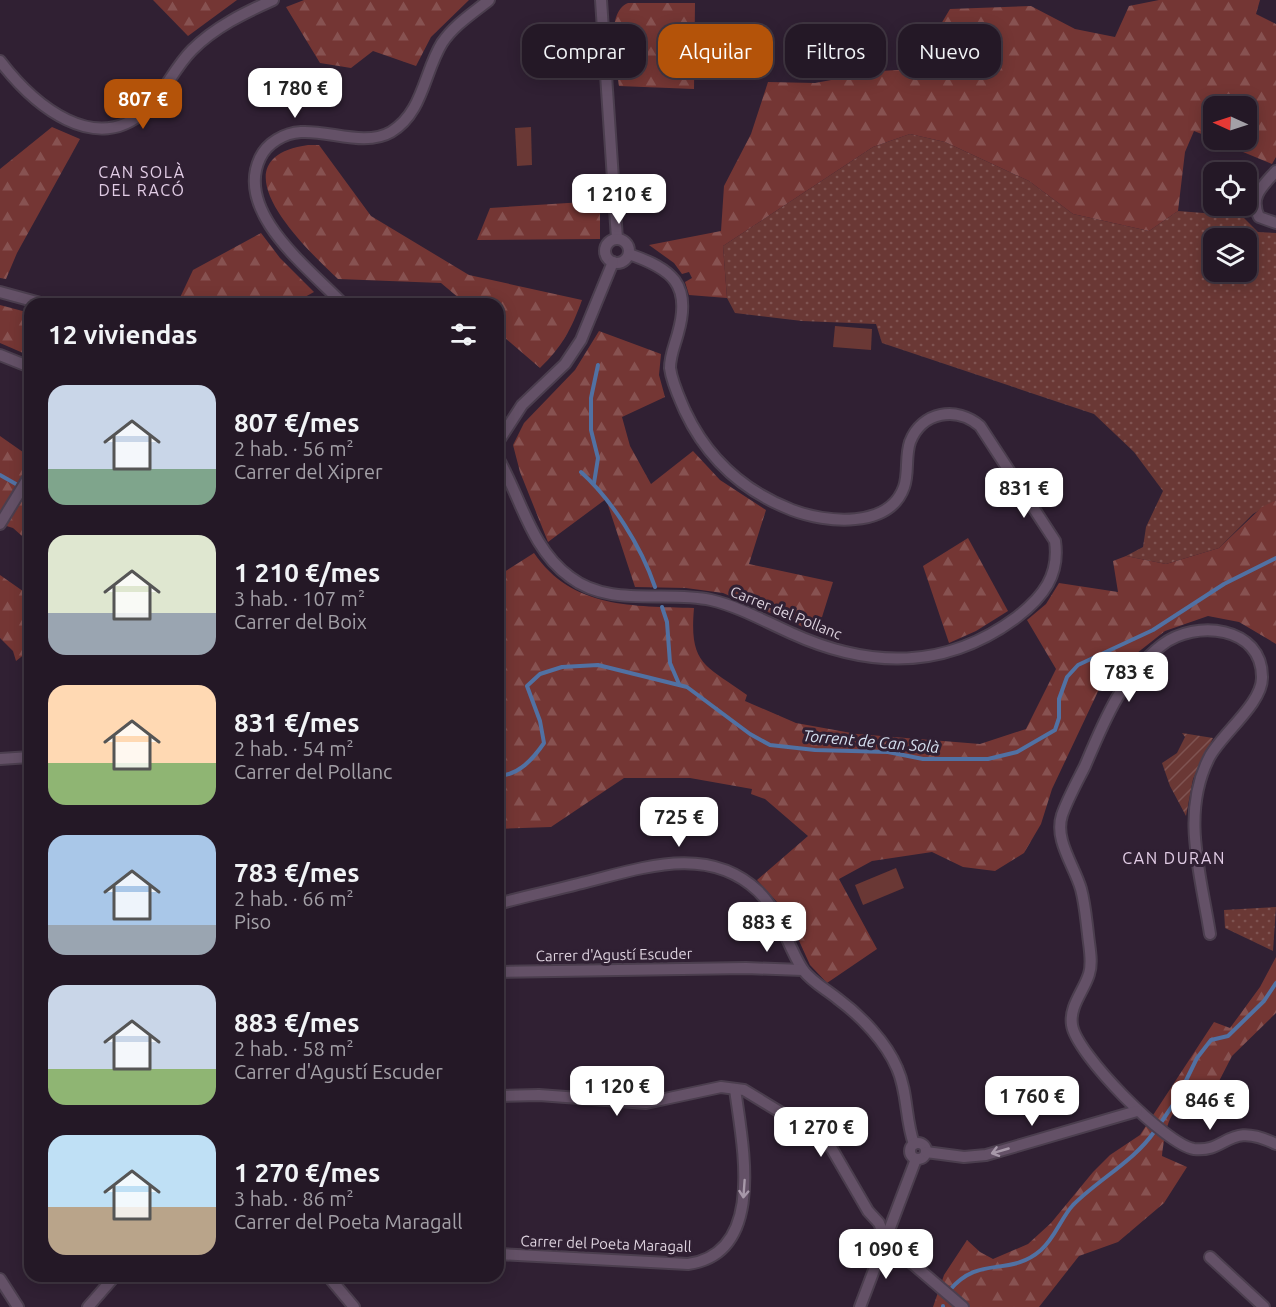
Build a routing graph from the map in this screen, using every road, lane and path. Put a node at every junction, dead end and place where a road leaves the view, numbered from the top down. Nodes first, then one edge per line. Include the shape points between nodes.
1 (273, 0) edge
2 (489, 0) edge
3 (601, 0) edge
4 (0, 61) edge
5 (1276, 171) edge
6 (1276, 223) edge
7 (616, 239) junction
8 (629, 254) junction
9 (613, 261) junction
10 (0, 292) edge
11 (336, 298) edge
12 (24, 299) edge
13 (0, 355) edge
14 (24, 365) edge
15 (504, 432) edge
16 (504, 468) edge
17 (24, 485) edge
18 (1, 523) edge
19 (24, 757) edge
20 (0, 759) edge
21 (504, 902) edge
22 (1210, 934) dead end
23 (803, 970) junction
24 (504, 972) edge
25 (735, 1089) junction
26 (504, 1096) edge
27 (1137, 1111) junction
28 (914, 1144) junction
29 (1276, 1144) edge
30 (926, 1152) junction
31 (916, 1158) junction
32 (886, 1241) junction
33 (504, 1254) edge
34 (1210, 1257) dead end
35 (0, 1279) edge
36 (110, 1282) edge
37 (333, 1282) edge
38 (18, 1307) edge
39 (88, 1307) edge
40 (354, 1307) edge
41 (860, 1307) edge
42 (963, 1307) edge
43 (1264, 1307) edge

1 - 4 street via 217,29 192,50 148,108 112,127 81,126 60,117 25,91
2 - 11 street via 450,33 436,54 412,113 390,133 369,138 300,132 279,139 262,154 256,187 268,224
3 - 7 street
5 - 6 street via 1254,201 1259,217
7 - 8 street via 626,243
7 - 9 street via 606,248
8 - 9 street via 624,260
8 - 16 street, Carrer del Pollanc via 665,268 675,279 683,315 671,354 672,379 697,435 729,473 794,511 863,519 886,511 901,495 916,431 944,413 965,415 980,426 1055,541 1057,561 1046,588 1013,620 948,654 898,660 841,651 720,603 688,597 618,594 570,578 546,555 535,537
9 - 15 street via 581,340 565,364 522,405
10 - 12 street
13 - 14 street
17 - 18 street
19 - 20 street
21 - 23 street via 638,868 684,862 710,866 757,890 777,915
22 - 27 street via 1194,838 1197,791 1211,754 1258,694 1263,680 1261,662 1249,644 1196,629 1177,634 1159,647 1120,689 1060,822 1062,840 1083,896 1090,955 1090,973 1072,1016 1074,1036
23 - 24 street, Carrer d'Agustí Escuder
23 - 28 street via 847,1006 886,1047 903,1084 907,1125
25 - 26 street via 721,1087 646,1103
25 - 32 street via 757,1096 821,1137 879,1223
25 -> 33 street, Carrer del Poeta Maragall via 745,1187 734,1232 718,1255 688,1264
27 - 29 street via 1186,1147 1201,1149 1246,1134
27 -> 30 street via 986,1155 964,1157
28 - 30 street via 921,1143
28 - 31 street via 910,1153
30 - 31 street
31 - 32 street
32 - 41 street
32 - 42 street
34 - 43 street
35 - 38 street
36 - 39 street
37 - 40 street

